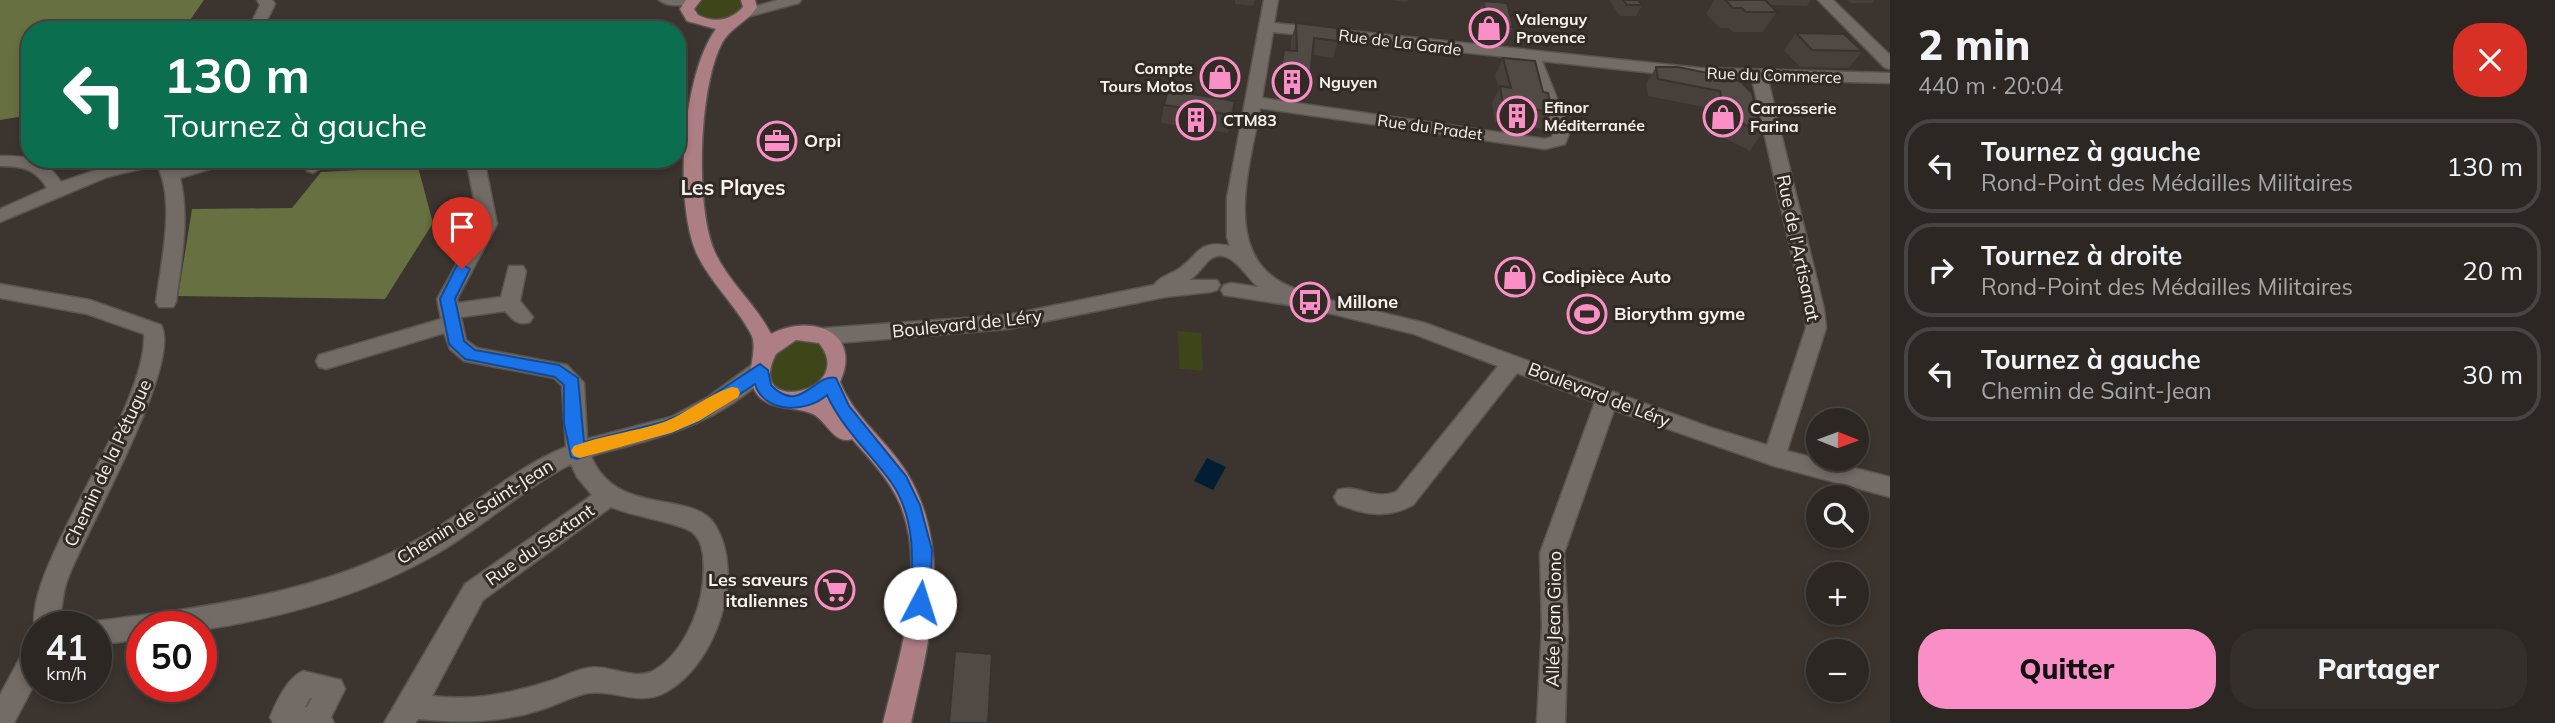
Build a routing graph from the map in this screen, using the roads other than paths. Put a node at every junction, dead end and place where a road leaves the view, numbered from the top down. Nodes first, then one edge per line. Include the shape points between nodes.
1 (264, 0) edge
2 (1272, 0) edge
3 (1825, 0) edge
4 (786, 1) edge
5 (690, 3) edge
6 (748, 5) edge
7 (260, 21) edge
8 (731, 22) junction
9 (703, 23) junction
10 (1268, 27) junction
11 (710, 52) junction
12 (1533, 57) junction
13 (1890, 64) edge
14 (1759, 76) junction
15 (1890, 78) edge
16 (1254, 102) junction
17 (0, 161) edge
18 (21, 161) edge
19 (44, 168) edge
20 (119, 168) edge
21 (165, 168) edge
22 (478, 168) edge
23 (57, 190) junction
24 (0, 216) edge
25 (1234, 223) junction
26 (1209, 251) junction
27 (1249, 265) junction
28 (1195, 266) junction
29 (516, 271) dead end
30 (1210, 285) junction
31 (1231, 290) junction
32 (0, 291) edge
33 (1148, 293) junction
34 (741, 299) junction
35 (1308, 301) junction
36 (450, 317) junction
37 (148, 327) junction
38 (796, 332) junction
39 (867, 335) junction
40 (825, 336) junction
41 (836, 357) junction
42 (763, 360) junction
43 (326, 361) dead end
44 (1513, 363) junction
45 (830, 383) junction
46 (770, 395) junction
47 (1607, 398) junction
48 (719, 401) junction
49 (803, 401) junction
50 (577, 452) junction
51 (1774, 457) junction
52 (1890, 487) edge
53 (608, 496) junction
54 (1346, 497) dead end
55 (49, 611) edge
56 (217, 616) edge
57 (21, 682) edge
58 (405, 714) edge
59 (892, 717) edge
60 (0, 722) edge
61 (1550, 723) edge

1 - 7 street via 268,4
2 - 10 street
3 - 13 street
4 - 6 street
5 - 9 main road via 692,18
6 - 8 main road
8 - 9 main road
8 - 11 main road
9 - 11 main road
10 - 12 street, Rue de La Garde
10 - 16 street
11 - 34 main road via 696,123 698,231 718,271
12 - 14 street, Rue du Commerce
12 - 16 street, Rue du Pradet via 1562,131 1559,140 1545,144
14 - 15 street, Rue du Commerce
14 - 51 street, Rue de l'Artisanat via 1816,328
16 - 25 street
17 - 18 street
19 - 23 street
20 - 23 street
21 - 37 street, Chemin de la Pétugue via 176,209 168,311
22 - 36 street via 488,224 450,291
23 - 24 street
25 - 26 street
25 - 27 street
26 - 27 street via 1228,251
26 - 28 street
27 - 31 street via 1250,282
27 - 35 street, Boulevard de Léry via 1273,288
28 - 30 street
28 - 33 street, Boulevard de Léry
29 - 36 street via 517,310
30 - 31 street
30 - 33 street, Boulevard de Léry
31 - 35 street, Boulevard de Léry
32 - 37 street via 90,307
33 - 39 street, Boulevard de Léry via 1008,322
34 - 38 main road
34 - 42 main road via 756,323
35 - 44 street, Boulevard de Léry via 1418,328
36 - 43 street
36 - 50 street via 457,344 471,355 559,371 573,383
37 - 55 street, Chemin de la Pétugue via 157,344 149,375 54,582
38 - 40 main road
38 - 42 main road via 779,338
39 - 40 street, Boulevard de Léry
39 - 41 street
40 - 41 main road
41 - 45 main road
42 - 46 main road via 760,380
42 - 48 street, Chemin de Saint-Jean
44 - 47 street, Boulevard de Léry
44 - 54 street via 1405,498 1395,505 1380,506
45 - 49 main road
45 - 59 main road via 842,410 900,481 919,526 923,550 920,603
46 - 48 street, Chemin de Saint-Jean
46 - 49 main road
47 - 51 street, Boulevard de Léry
47 - 61 street, Allée Jean Giono via 1552,553 1555,627
48 - 50 street, Chemin de Saint-Jean via 665,428
49 - 59 main road via 831,416 875,464 891,486 908,527 909,601
50 - 53 street via 590,479
50 - 56 street, Chemin de Saint-Jean via 496,498 430,544 355,581 264,609
51 - 52 street, Boulevard de Léry
53 - 58 street, Rue du Sextant via 474,592
53 - 58 street via 639,509 685,518 702,526 712,539 718,562 716,582 700,632 685,660 668,678 651,686 590,680 513,706 475,713
57 - 60 street

